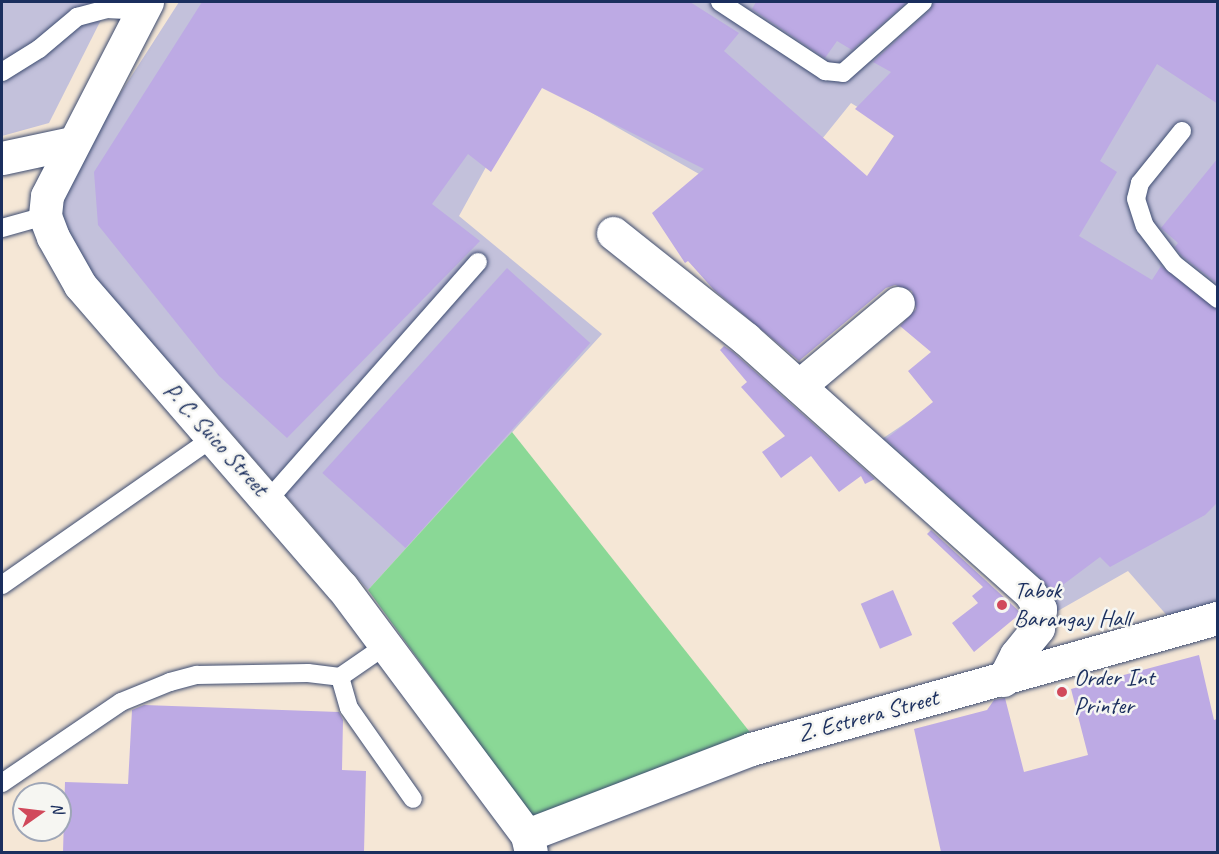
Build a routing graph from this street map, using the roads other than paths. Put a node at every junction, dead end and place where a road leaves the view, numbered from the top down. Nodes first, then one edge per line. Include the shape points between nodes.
1 (720, 2) edge
2 (923, 2) edge
3 (144, 6) edge
4 (2, 72) edge
5 (1182, 130) dead end
6 (72, 143) junction
7 (2, 158) edge
8 (45, 216) junction
9 (2, 228) edge
10 (613, 233) dead end
11 (478, 262) dead end
12 (1218, 299) edge
13 (898, 303) dead end
14 (799, 387) junction
15 (213, 438) junction
16 (269, 499) junction
17 (2, 585) edge
18 (1218, 618) edge
19 (386, 646) junction
20 (340, 677) junction
21 (1003, 680) junction
22 (2, 783) edge
23 (413, 799) dead end
24 (529, 844) edge

1 - 2 lane via 825,71 843,73
3 - 4 lane via 106,9 77,17 39,50
3 - 6 street
5 - 12 lane via 1140,183 1136,199 1145,226 1174,264
6 - 7 street
6 - 8 street via 47,196
8 - 9 lane
8 - 15 street, P. C. Suico Street via 62,258 80,285
10 - 14 street
11 - 16 lane
13 - 14 street
14 - 21 street via 1030,593 1040,609 1038,628 1016,655
15 - 16 street, P. C. Suico Street
15 - 17 lane
16 - 19 street, P. C. Suico Street
18 - 21 street, Z. Estrera Street
19 - 20 lane
19 - 24 street, P. C. Suico Street
20 - 22 lane via 308,673 197,675 170,682 121,702
20 - 23 lane via 349,708
21 - 24 street, Z. Estrera Street via 751,748

